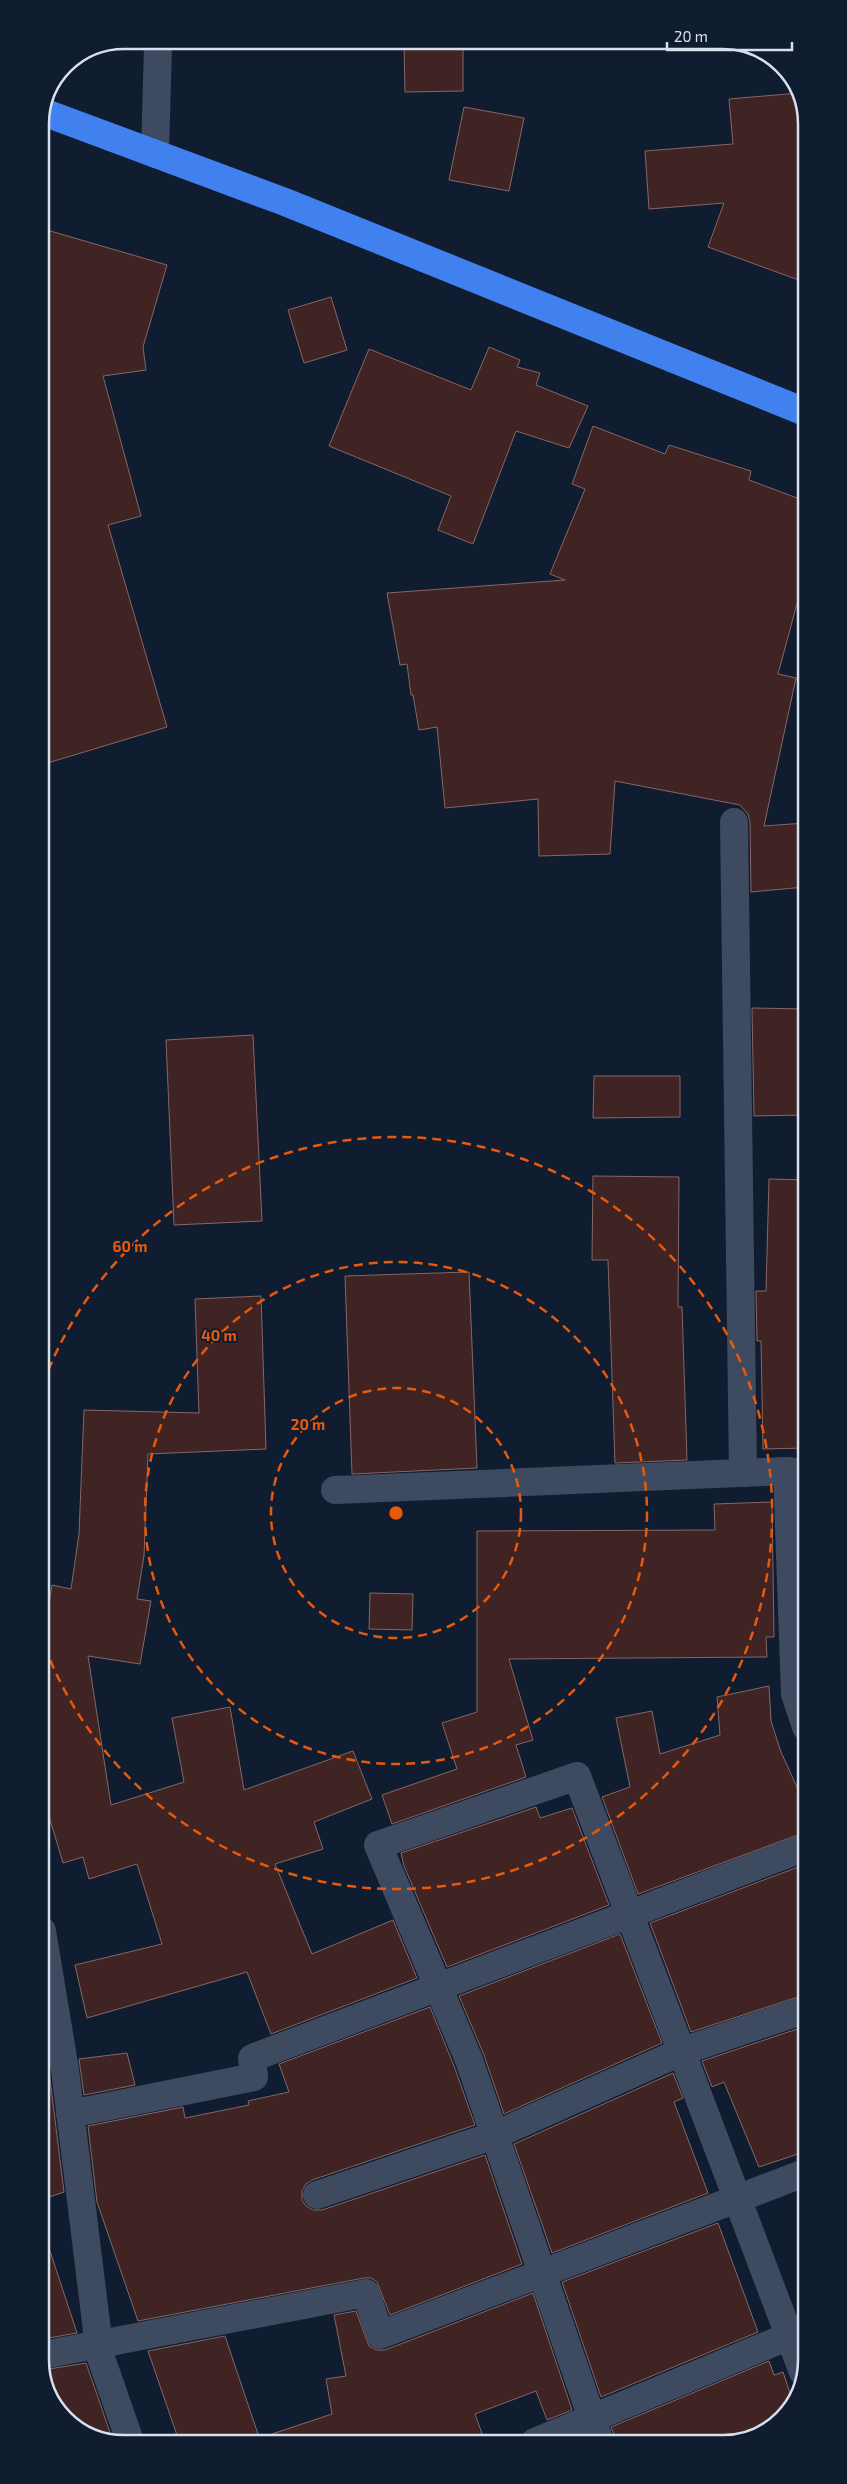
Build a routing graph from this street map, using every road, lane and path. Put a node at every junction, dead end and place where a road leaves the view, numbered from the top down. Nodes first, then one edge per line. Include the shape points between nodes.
1 (158, 49) edge
2 (50, 114) edge
3 (155, 154) junction
4 (798, 409) edge
5 (734, 822) dead end
6 (796, 1472) edge
7 (743, 1473) junction
8 (335, 1490) dead end
9 (798, 1583) edge
10 (798, 1850) edge
11 (630, 1914) junction
12 (49, 1977) edge
13 (439, 1989) junction
14 (798, 2012) edge
15 (683, 2051) junction
16 (70, 2114) junction
17 (494, 2135) junction
18 (798, 2176) edge
19 (317, 2195) dead end
20 (739, 2200) junction
21 (542, 2273) junction
22 (798, 2331) edge
23 (98, 2345) junction
24 (49, 2354) edge
25 (596, 2431) edge
26 (128, 2435) edge
27 (574, 2435) edge

1 - 3 street
2 - 3 highway
3 - 4 highway via 285,202
5 - 7 street
6 - 7 street
6 - 9 street
7 - 8 street
10 - 11 street
11 - 13 street
11 - 13 street via 577,1776 378,1845
11 - 15 street
12 - 16 street
13 - 16 street via 252,2058 254,2077
13 - 17 street via 469,2060
14 - 15 street
15 - 17 street
15 - 20 street
16 - 23 street
17 - 19 street
17 - 21 street
18 - 20 street
20 - 21 street
20 - 22 street
21 - 23 street via 380,2335 366,2293
21 - 25 street
22 - 25 street
23 - 24 street
23 - 26 street
25 - 27 street

